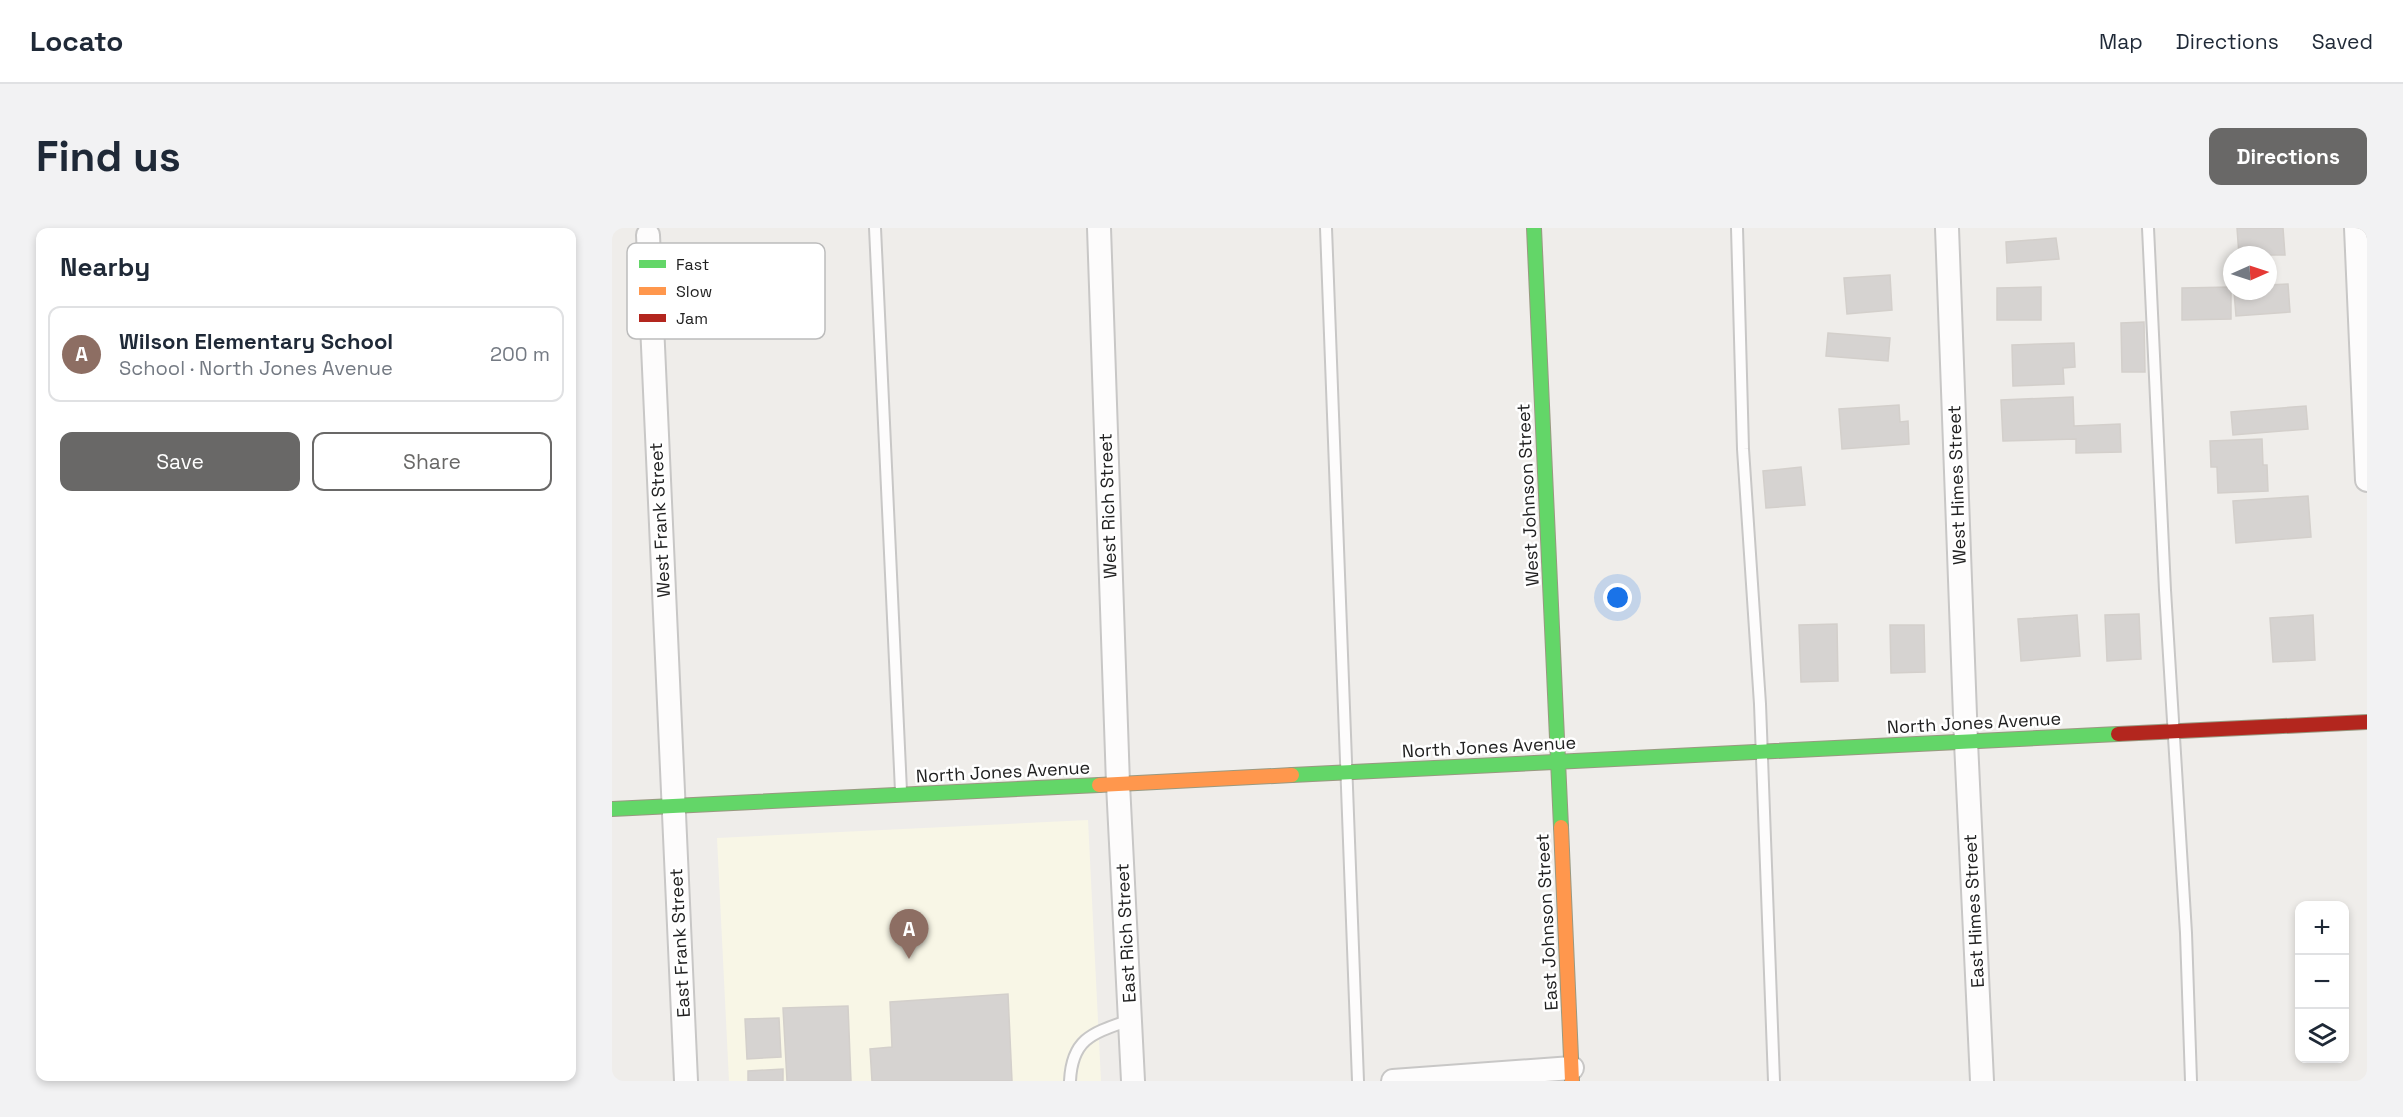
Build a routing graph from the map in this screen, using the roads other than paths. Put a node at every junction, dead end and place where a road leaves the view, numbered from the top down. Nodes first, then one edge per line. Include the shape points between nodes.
1 (875, 228) edge
2 (1099, 228) edge
3 (1326, 228) edge
4 (1534, 228) edge
5 (1737, 228) edge
6 (1947, 228) edge
7 (2148, 228) edge
8 (2356, 228) edge
9 (648, 235) dead end
10 (648, 243) edge
11 (653, 339) edge
12 (2367, 480) edge
13 (2367, 722) edge
14 (2174, 732) junction
15 (1966, 742) junction
16 (1762, 751) junction
17 (1558, 761) junction
18 (1346, 772) junction
19 (1118, 784) junction
20 (901, 795) junction
21 (673, 806) junction
22 (612, 809) edge
23 (1130, 1020) junction
24 (1572, 1074) edge
25 (686, 1081) edge
26 (1070, 1081) edge
27 (1133, 1081) edge
28 (1358, 1081) edge
29 (1393, 1081) edge
30 (1774, 1081) edge
31 (1982, 1081) edge
32 (2191, 1081) edge

1 - 20 lane
2 - 19 street, West Rich Street
3 - 18 lane
4 - 17 street, West Johnson Street
5 - 16 lane via 1743,449
6 - 15 street, West Himes Street
7 - 14 lane
8 - 12 street
9 - 10 street, West Frank Street
11 - 21 street, West Frank Street
13 - 14 street, North Jones Avenue
14 - 15 street, North Jones Avenue
14 - 32 lane
15 - 16 street, North Jones Avenue
15 - 31 street, East Himes Street
16 - 17 street, North Jones Avenue
16 - 30 lane
17 - 18 street, North Jones Avenue
17 - 24 street, East Johnson Street
18 - 19 street, North Jones Avenue
18 - 28 lane
19 - 20 street, North Jones Avenue
19 - 23 street, East Rich Street
20 - 21 street, North Jones Avenue
21 - 22 street, North Jones Avenue
21 - 25 street, East Frank Street
23 - 26 lane via 1085,1040 1076,1050
23 - 27 street, East Rich Street
24 - 29 street

